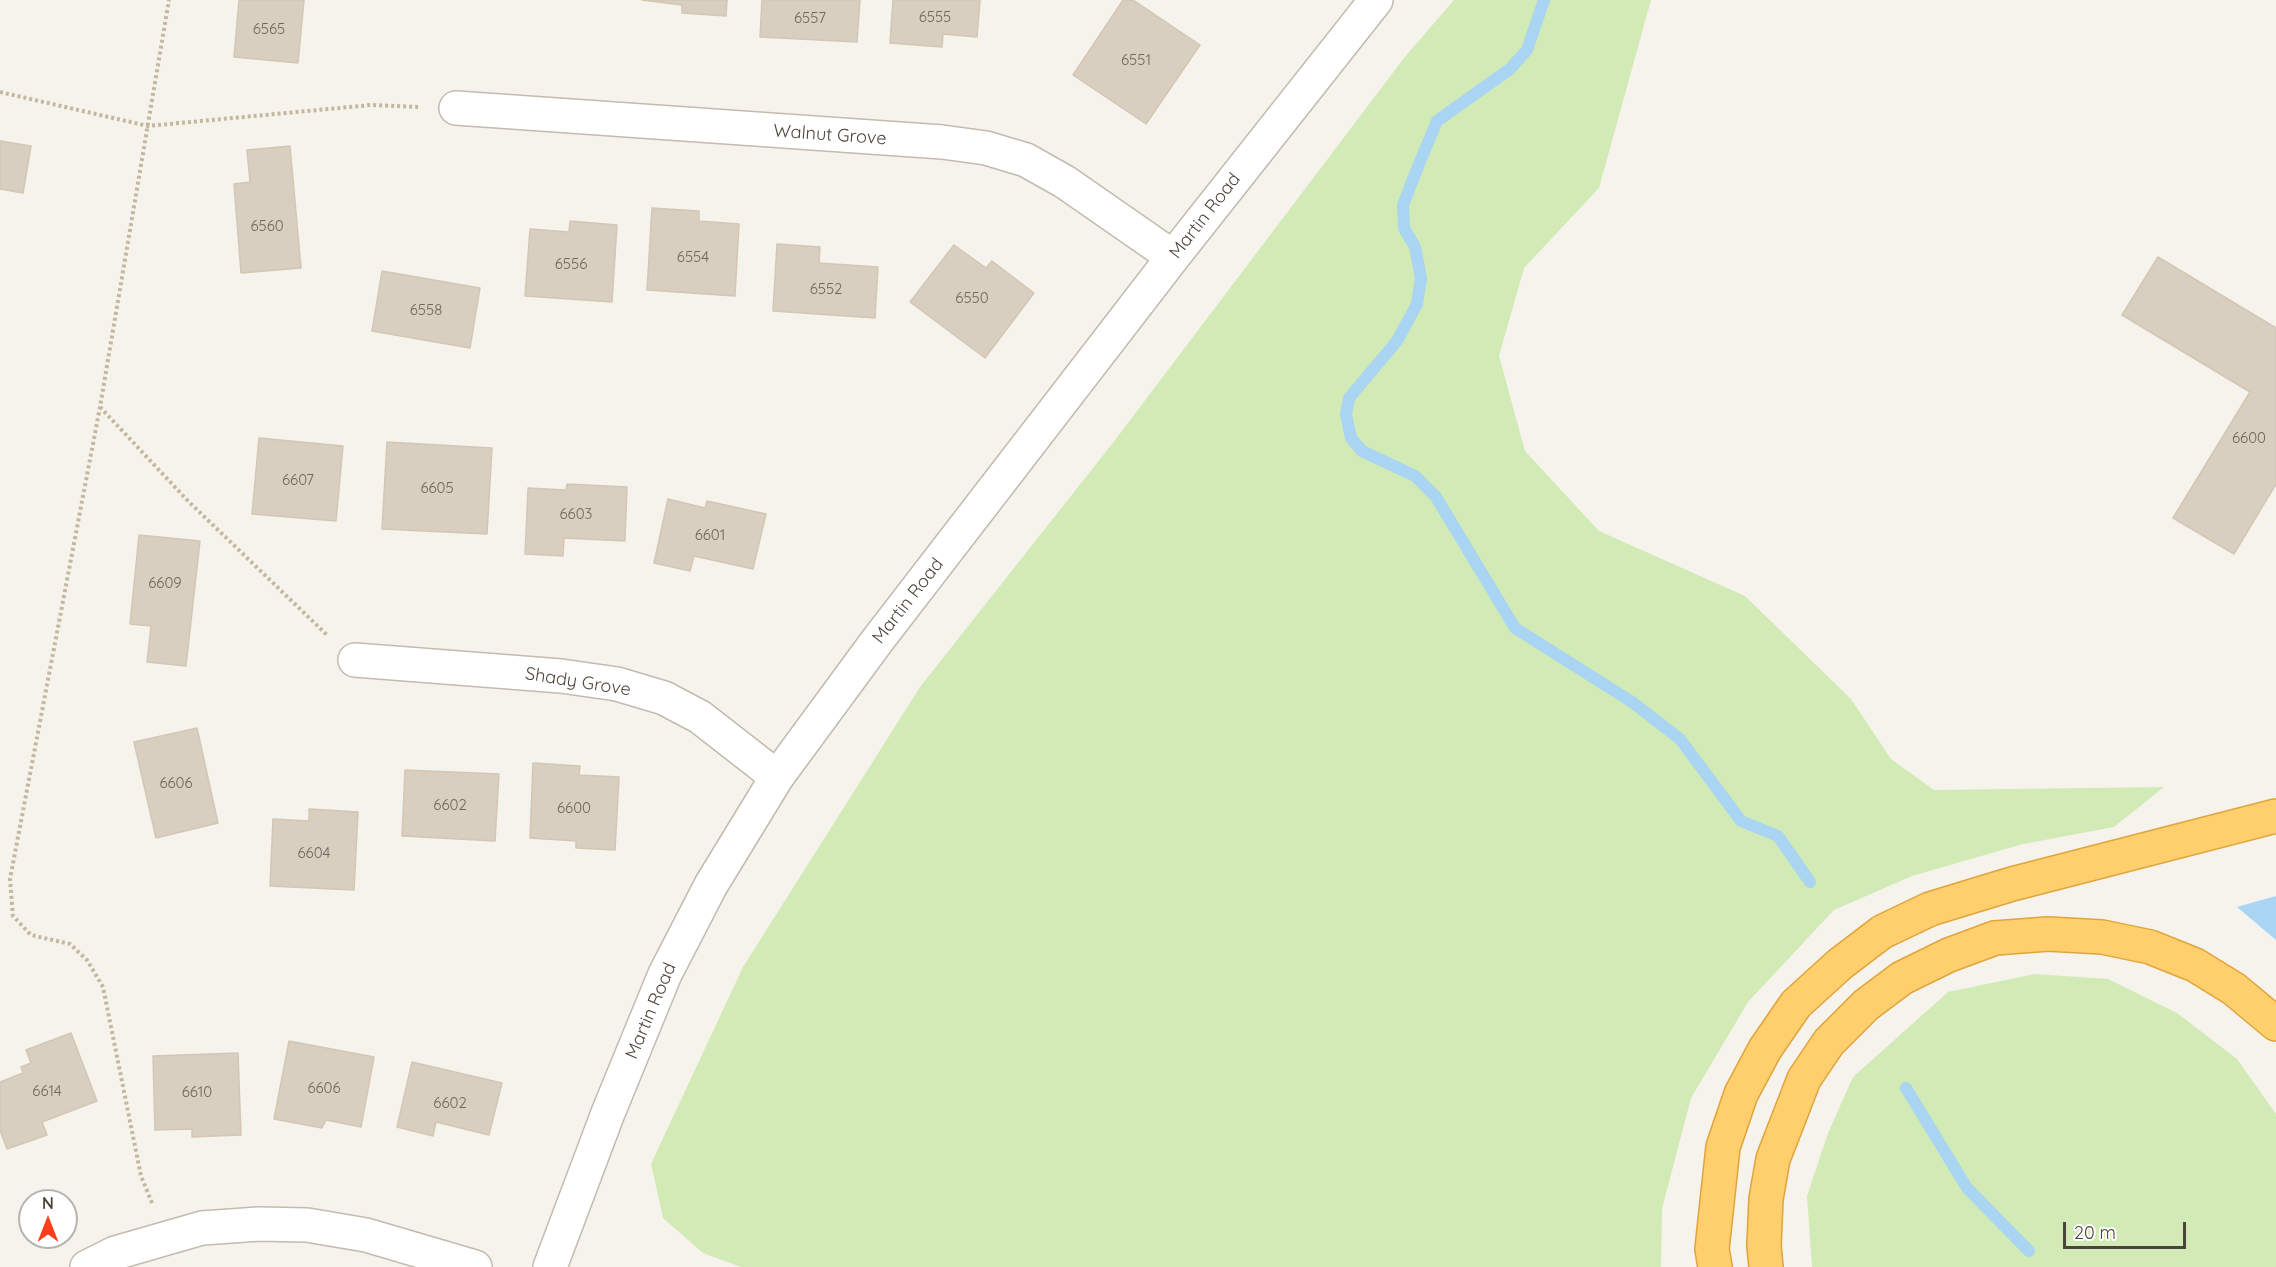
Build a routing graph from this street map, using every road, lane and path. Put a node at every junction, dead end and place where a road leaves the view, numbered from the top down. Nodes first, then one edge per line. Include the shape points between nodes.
1 (169, 0) edge
2 (1376, 0) edge
3 (0, 92) edge
4 (456, 108) joint
5 (148, 126) junction
6 (1173, 257) junction
7 (100, 407) junction
8 (354, 660) joint
9 (777, 777) junction
10 (2276, 816) edge
11 (2276, 1024) edge
12 (162, 1238) junction
13 (87, 1267) edge
14 (475, 1267) edge
15 (550, 1267) edge
16 (1715, 1267) edge
17 (1766, 1267) edge

1 - 5 path
2 - 6 street, Martin Road
3 - 5 path
4 - 5 path via 370,105
4 - 6 street, Walnut Grove via 986,148 1026,160 1065,182
5 - 7 path
6 - 9 street, Martin Road
7 - 8 path via 196,509
7 - 12 path via 10,879 11,902 13,916 32,935 70,944 87,960 103,987 141,1176
8 - 9 street, Shady Grove via 617,684 664,698 700,717
9 - 15 street, Martin Road via 711,885 665,974
10 - 16 highway via 1930,909 1882,932 1840,964 1796,1004 1741,1094 1723,1147 1712,1249
11 - 17 highway via 2234,989 2195,965 2150,947 2102,937 2048,934 1995,938 1940,959 1902,978 1866,1005 1829,1042 1804,1079 1773,1159 1766,1199
12 - 13 street
12 - 14 street via 202,1228 307,1225 366,1235

